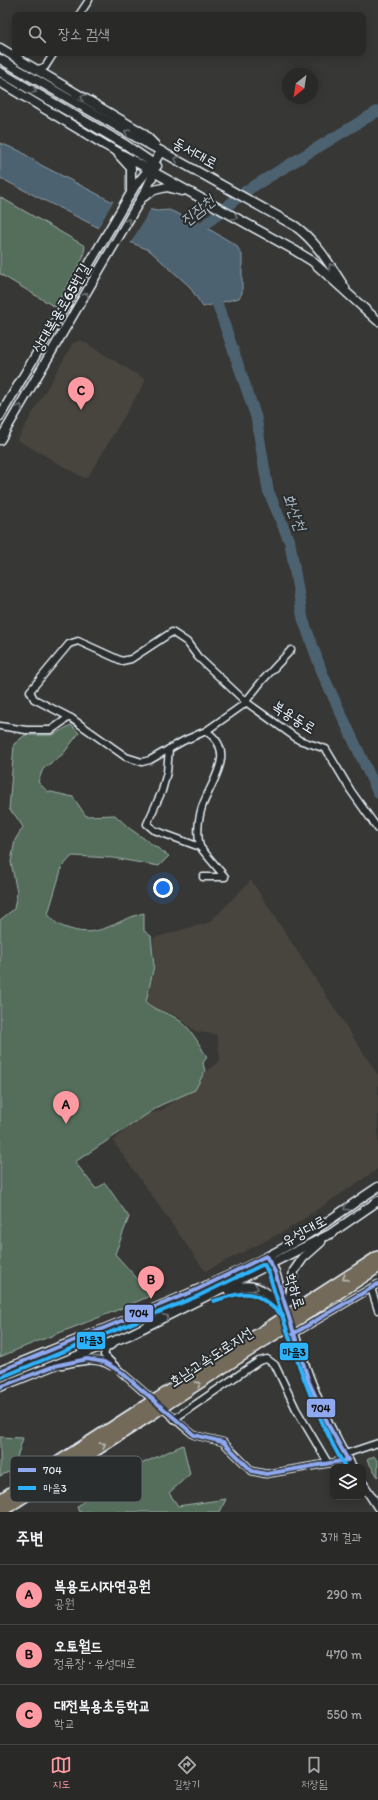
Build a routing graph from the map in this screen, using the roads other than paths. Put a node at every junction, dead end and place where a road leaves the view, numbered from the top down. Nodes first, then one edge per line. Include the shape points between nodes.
1 (88, 0) edge
2 (81, 12) edge
3 (0, 48) edge
4 (12, 55) edge
5 (14, 56) edge
6 (52, 56) edge
7 (0, 59) edge
8 (38, 69) junction
9 (0, 72) edge
10 (0, 82) edge
11 (105, 145) junction
12 (161, 151) junction
13 (152, 167) junction
14 (132, 188) junction
15 (196, 195) junction
16 (141, 199) junction
17 (352, 299) junction
18 (378, 322) edge
19 (0, 416) edge
20 (0, 440) edge
21 (291, 650) dead end
22 (246, 702) junction
23 (71, 718) junction
24 (0, 726) edge
25 (206, 731) junction
26 (169, 749) junction
27 (378, 829) edge
28 (200, 847) junction
29 (203, 877) dead end
30 (378, 1187) edge
31 (378, 1201) edge
32 (330, 1234) junction
33 (266, 1256) junction
34 (378, 1257) edge
35 (271, 1264) junction
36 (378, 1268) edge
37 (378, 1284) edge
38 (371, 1288) junction
39 (206, 1297) junction
40 (311, 1305) junction
41 (378, 1310) edge
42 (287, 1311) junction
43 (293, 1334) junction
44 (130, 1335) junction
45 (54, 1366) junction
46 (0, 1371) edge
47 (121, 1372) junction
48 (0, 1387) edge
49 (150, 1409) junction
50 (174, 1419) junction
51 (378, 1443) edge
52 (73, 1456) edge
53 (82, 1456) edge
54 (348, 1460) edge
55 (328, 1463) junction
56 (366, 1489) edge
57 (10, 1494) edge
58 (0, 1500) edge
59 (15, 1502) edge
60 (378, 1507) edge
61 (0, 1512) edge

1 - 2 street
3 - 4 street
5 - 8 street
6 - 8 street via 45,67
12 -> 7 street, 동서대로
12 -> 8 street via 143,133
9 -> 13 street, 동서대로 via 126,145
10 - 11 street
11 - 13 street
11 - 14 street via 131,168
12 - 13 street
17 -> 12 street, 동서대로 via 308,235
13 - 14 street, 상대복용로65번길
13 - 15 street, 동서대로
13 - 16 street, 상대복용로65번길
14 - 19 street, 상대복용로65번길
15 - 16 street via 167,187 154,190
15 -> 17 street, 동서대로 via 312,261
20 -> 16 street, 상대복용로65번길
17 - 18 street, 동서대로
21 - 22 street
22 - 23 street, 복용동로 via 198,657 186,642 172,632 131,660 122,661 78,641 69,644 30,694 34,699
22 - 25 street
22 - 27 street, 복용동로 via 299,740 326,750
23 - 24 street via 51,730
23 - 26 street via 117,752 135,761 150,760
25 - 26 street
25 - 28 street via 220,744 221,753 220,766 198,824
26 - 28 street via 162,791 147,824 154,830
28 - 29 street via 225,877
30 -> 33 street, 유성대로 via 301,1238
31 - 32 street, 유성대로
32 - 35 street, 유성대로
32 - 42 street via 303,1258 294,1271
33 - 35 street, 학하로
33 - 46 street, 유성대로 via 196,1290
34 -> 40 highway, 호남고속도로지선
35 - 39 street, 유성대로
35 - 42 street, 학하로
36 - 40 highway, 호남고속도로지선
37 - 38 street
38 - 41 street
38 - 43 street
39 -> 42 street via 241,1286 258,1287
44 -> 39 street, 유성대로
40 - 49 highway, 호남고속도로지선, bridge
42 - 43 street, 학하로
43 - 54 street, 학하로 via 309,1382
44 - 45 street, 유성대로
44 - 47 street via 104,1351 104,1355
45 - 47 street via 87,1359 104,1362
45 - 48 street, 유성대로
47 - 50 street
49 - 52 highway, 호남고속도로지선
53 -> 49 highway, 호남고속도로지선
50 - 55 street via 194,1435 223,1442 244,1464 257,1473 266,1474
50 - 55 street via 259,1361 267,1359 275,1365 296,1409
51 - 54 street
54 - 55 street
56 - 60 street
57 - 58 highway, 호남고속도로지선
61 -> 59 highway, 호남고속도로지선

